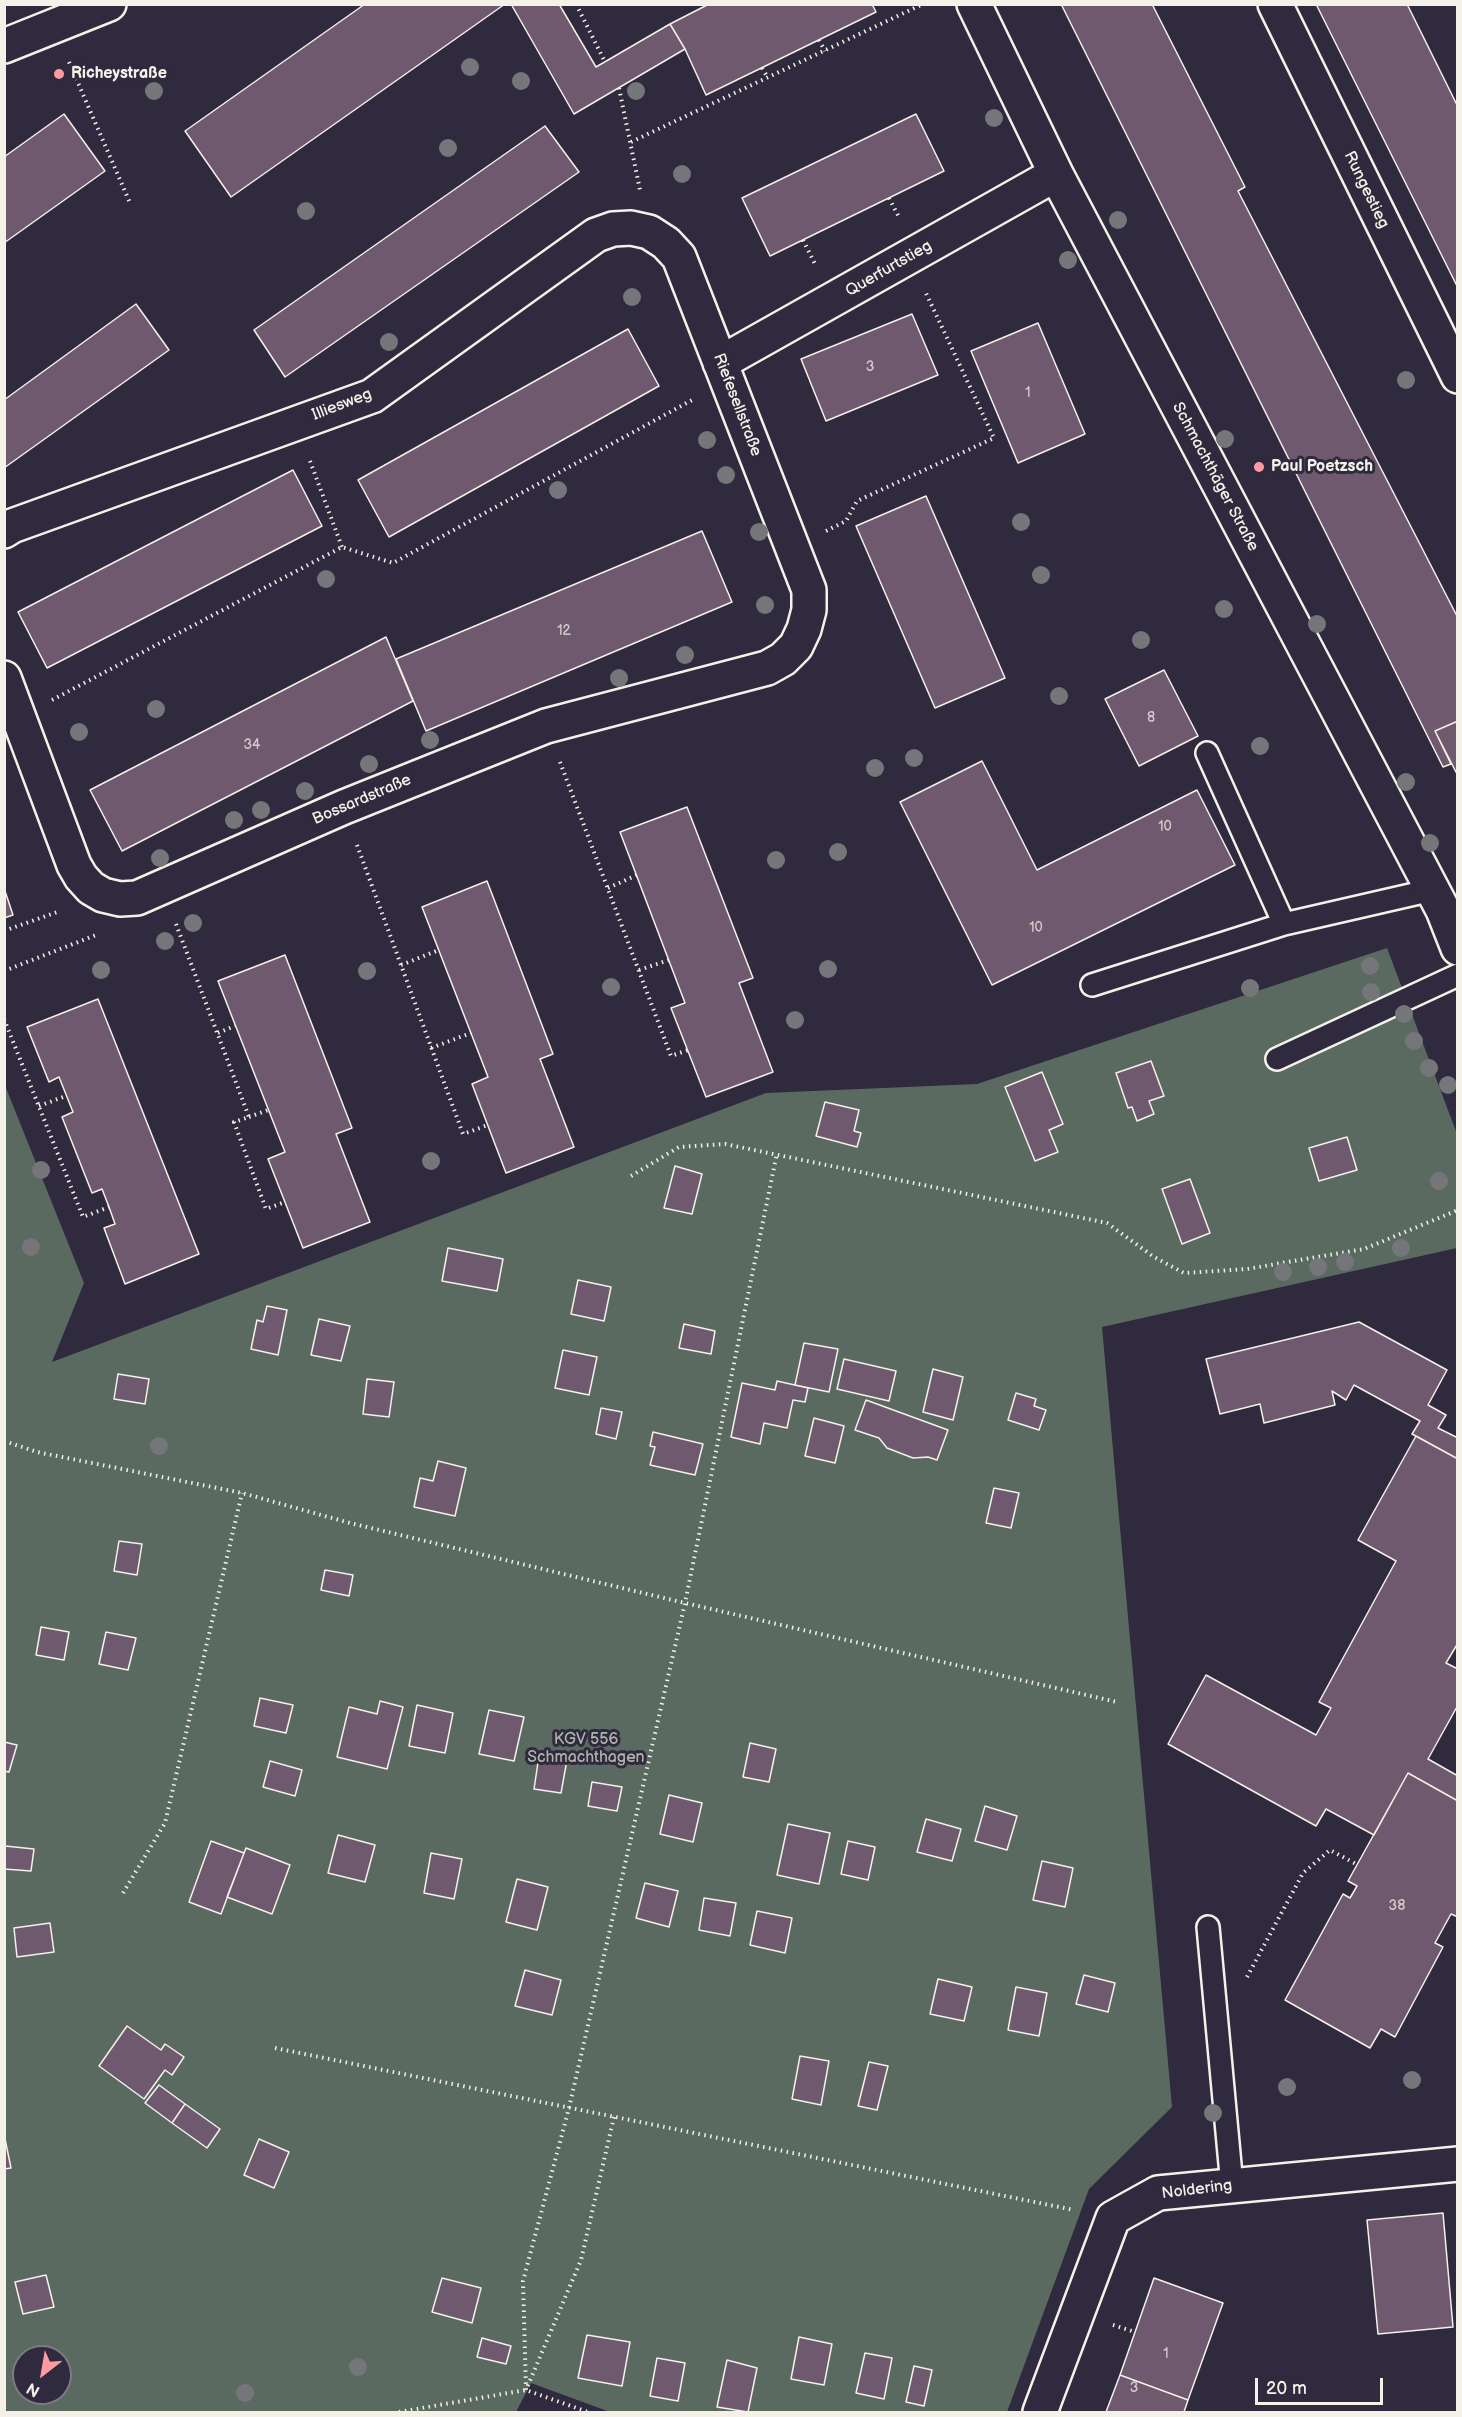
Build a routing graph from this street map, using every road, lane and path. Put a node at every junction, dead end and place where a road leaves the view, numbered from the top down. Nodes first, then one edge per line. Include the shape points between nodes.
1 (109, 4) edge
2 (576, 4) edge
3 (923, 4) edge
4 (974, 4) edge
5 (1275, 4) edge
6 (53, 26) junction
7 (819, 40) dead end
8 (4, 46) edge
9 (825, 51) junction
10 (605, 62) dead end
11 (762, 68) dead end
12 (768, 78) junction
13 (618, 88) dead end
14 (631, 142) junction
15 (1056, 174) junction
16 (130, 203) dead end
17 (649, 232) junction
18 (910, 258) junction
19 (724, 372) junction
20 (1458, 376) edge
21 (296, 423) junction
22 (4, 531) edge
23 (342, 547) junction
24 (793, 549) junction
25 (809, 590) joint
26 (4, 678) edge
27 (19, 718) junction
28 (546, 726) junction
29 (1207, 753) dead end
30 (344, 807) junction
31 (637, 875) dead end
32 (162, 886) junction
33 (608, 888) junction
34 (103, 896) junction
35 (1444, 901) edge
36 (1284, 924) junction
37 (4, 931) edge
38 (101, 933) dead end
39 (1458, 948) edge
40 (439, 950) dead end
41 (669, 960) dead end
42 (401, 965) junction
43 (639, 970) junction
44 (4, 971) edge
45 (1458, 975) edge
46 (1092, 985) dead end
47 (4, 1019) edge
48 (235, 1026) dead end
49 (218, 1033) junction
50 (471, 1033) dead end
51 (431, 1048) junction
52 (688, 1050) dead end
53 (1277, 1059) dead end
54 (66, 1096) dead end
55 (39, 1106) junction
56 (268, 1110) dead end
57 (249, 1117) junction
58 (488, 1125) dead end
59 (777, 1154) junction
60 (631, 1176) dead end
61 (285, 1202) dead end
62 (109, 1207) dead end
63 (1458, 1210) edge
64 (4, 1441) edge
65 (242, 1493) junction
66 (685, 1603) junction
67 (1118, 1702) dead end
68 (1358, 1865) dead end
69 (123, 1893) dead end
70 (1208, 1927) dead end
71 (1246, 1978) dead end
72 (275, 2048) dead end
73 (569, 2108) junction
74 (614, 2116) junction
75 (1458, 2164) edge
76 (1232, 2186) junction
77 (1113, 2218) junction
78 (526, 2390) junction
79 (399, 2412) edge
80 (588, 2412) edge
81 (1040, 2412) edge

1 - 6 street
2 - 10 path
3 - 9 path
4 - 15 street, Schmachthäger Straße
5 - 20 street, Rungestieg
6 - 8 street
6 - 16 path
7 - 9 path
9 - 12 path
11 - 12 path
12 - 14 path
13 - 14 path
14 - 17 path
15 - 18 street, Querfurtstieg
15 - 35 street, Schmachthäger Straße
17 - 19 street, Riefesellstraße via 679,257
17 - 21 street, Illiesweg via 613,229 596,235 372,396
18 - 19 street, Querfurtstieg
18 - 24 path via 994,438 857,501 846,521
19 - 23 path via 393,563
19 - 24 street, Riefesellstraße
21 - 22 street, Illiesweg
21 - 23 path
23 - 27 path
24 - 25 street, Riefesellstraße
25 - 28 street, Bossardstraße via 809,610 800,638 783,659 767,668
26 - 27 street
27 - 34 street via 74,865 91,888
28 - 30 street, Bossardstraße
28 - 33 path
29 - 36 lane
30 - 32 street, Bossardstraße
30 - 42 path
31 - 33 path
32 - 34 street, Bossardstraße via 137,898
32 - 49 path
33 - 43 path
34 - 37 path
35 - 36 lane
35 - 39 street, Schmachthäger Straße
36 - 46 lane
38 - 44 path
40 - 42 path
41 - 43 path
42 - 51 path
43 - 52 path via 671,1056
45 - 53 lane
47 - 55 path
48 - 49 path
49 - 57 path
50 - 51 path
51 - 58 path via 463,1134
54 - 55 path
55 - 62 path via 83,1217
56 - 57 path
57 - 61 path via 234,1122 266,1209
59 - 60 path via 725,1144 679,1147
59 - 63 path via 1107,1223 1184,1273 1246,1269 1364,1249
59 - 66 path
64 - 65 path via 37,1452
65 - 66 path via 350,1523
65 - 69 path via 165,1823
66 - 67 path
66 - 73 path
68 - 71 path via 1330,1850 1303,1873
70 - 76 lane
72 - 73 path
73 - 74 path
73 - 78 path via 523,2281
74 - 77 path
74 - 78 path via 581,2260
75 - 76 street, Noldering
76 - 77 street, Noldering via 1158,2193
77 - 81 street
78 - 79 path
78 - 80 path

